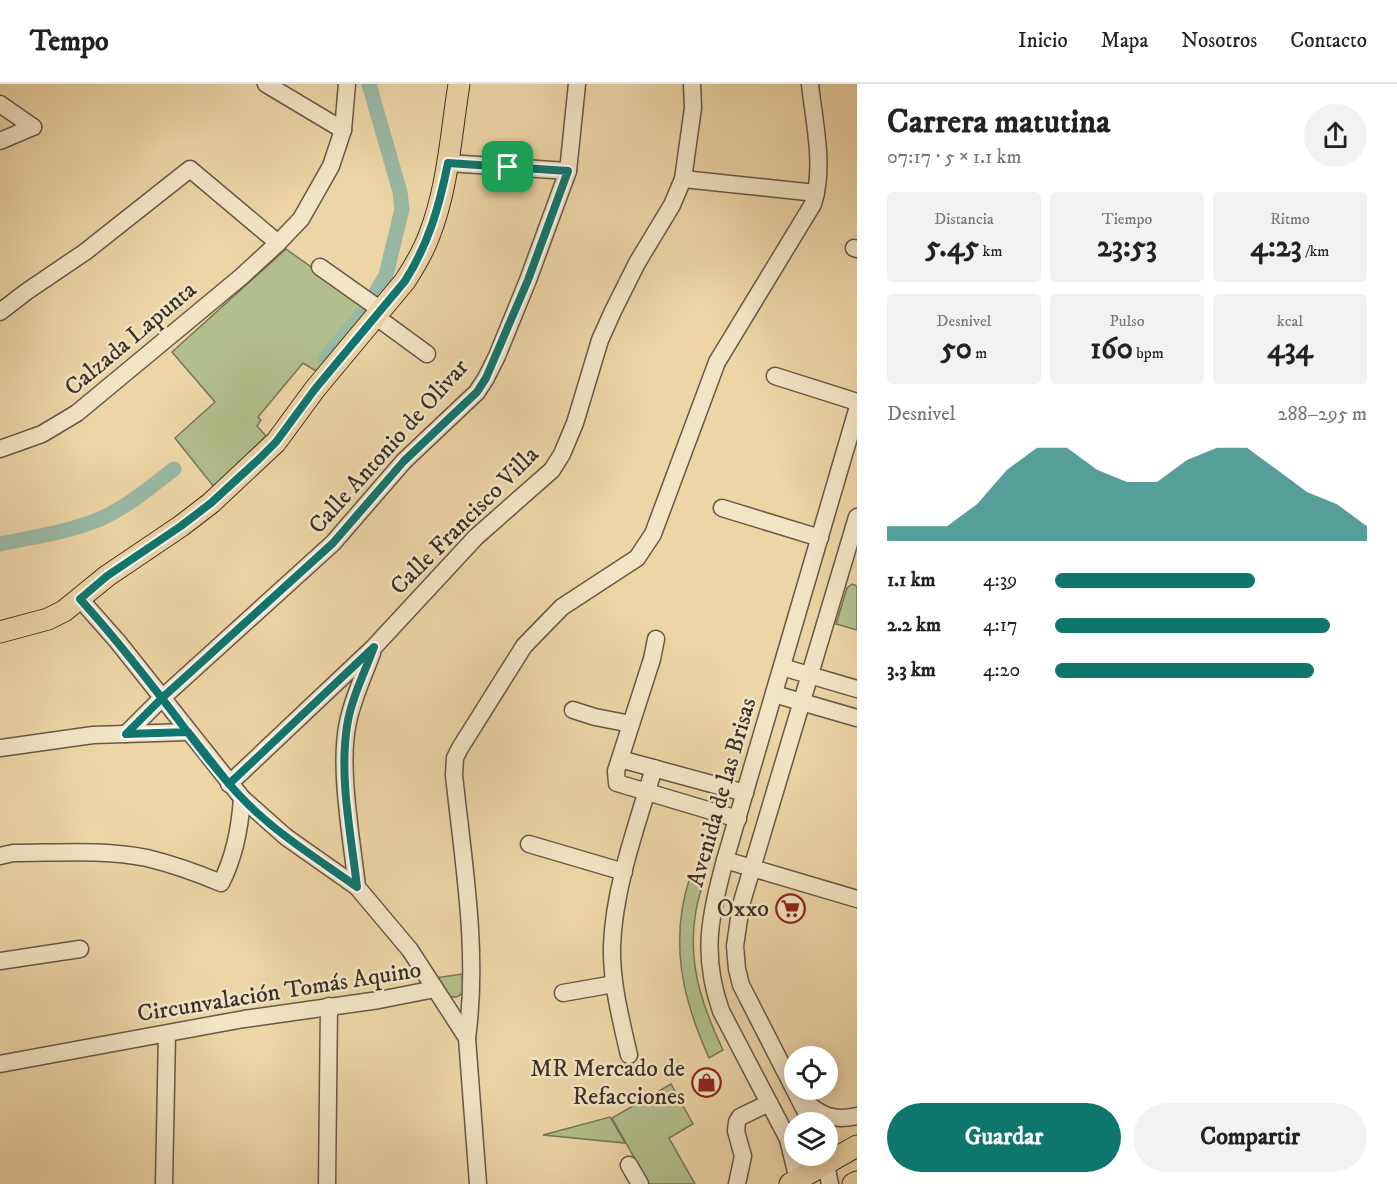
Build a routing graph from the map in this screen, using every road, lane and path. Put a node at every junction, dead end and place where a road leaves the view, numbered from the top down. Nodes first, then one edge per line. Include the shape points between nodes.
1 (266, 84) edge
2 (346, 84) edge
3 (459, 84) edge
4 (577, 84) edge
5 (692, 84) edge
6 (810, 84) edge
7 (0, 104) edge
8 (343, 130) junction
9 (0, 141) edge
10 (448, 163) junction
11 (568, 171) junction
12 (683, 179) junction
13 (816, 193) junction
14 (278, 243) junction
15 (320, 267) dead end
16 (373, 307) junction
17 (0, 312) edge
18 (427, 354) dead end
19 (775, 376) dead end
20 (857, 402) edge
21 (857, 410) edge
22 (0, 449) edge
23 (722, 508) dead end
24 (857, 517) edge
25 (820, 538) junction
26 (851, 561) edge
27 (80, 599) junction
28 (0, 632) edge
29 (656, 639) dead end
30 (374, 647) junction
31 (782, 667) junction
32 (809, 675) junction
33 (857, 689) edge
34 (774, 694) junction
35 (162, 698) junction
36 (801, 703) junction
37 (573, 710) dead end
38 (857, 718) edge
39 (631, 724) junction
40 (188, 732) junction
41 (126, 734) junction
42 (0, 748) edge
43 (620, 759) junction
44 (654, 768) junction
45 (229, 784) junction
46 (646, 793) junction
47 (745, 793) junction
48 (242, 798) junction
49 (738, 819) junction
50 (529, 844) dead end
51 (0, 856) edge
52 (725, 860) junction
53 (752, 868) junction
54 (624, 872) junction
55 (357, 887) junction
56 (857, 899) edge
57 (80, 949) dead end
58 (0, 961) edge
59 (614, 984) junction
60 (435, 989) junction
61 (563, 993) dead end
62 (472, 996) junction
63 (445, 1003) junction
64 (329, 1006) junction
65 (167, 1034) junction
66 (467, 1038) junction
67 (629, 1055) dead end
68 (0, 1064) edge
69 (784, 1070) edge
70 (802, 1100) edge
71 (769, 1103) junction
72 (857, 1116) edge
73 (857, 1146) edge
74 (838, 1154) edge
75 (629, 1165) dead end
76 (817, 1166) edge
77 (827, 1166) edge
78 (796, 1182) edge
79 (165, 1184) edge
80 (327, 1184) edge
81 (478, 1184) edge
82 (640, 1184) edge
83 (737, 1184) edge
84 (830, 1184) edge

1 - 8 street
2 - 8 street, Calzada Lapunta
3 - 10 main road
4 - 11 street, Calle Antonio de Olivar
5 - 12 street, Calle Francisco Villa via 693,108
6 - 13 street via 817,156
7 - 9 street via 33,127
8 - 14 street, Calzada Lapunta via 316,194
10 - 11 street
10 - 16 main road via 429,235 405,281
11 - 35 street, Calle Antonio de Olivar via 497,356 477,392 404,461 333,543
12 - 13 street
12 - 30 street, Calle Francisco Villa via 613,311 575,423 552,470 476,537
13 - 62 street via 798,231 717,362 673,484 642,552 562,608 524,646 455,758
14 - 17 street via 190,169 85,252
14 - 22 street, Calzada Lapunta via 77,413 42,434
15 - 16 street
16 - 18 street
16 - 27 main road via 276,442 259,459 211,503
19 - 20 street
21 - 25 street, Avenida de las Brisas
23 - 25 street
24 - 26 street
25 - 31 street, Avenida de las Brisas
26 - 32 street
27 - 28 main road via 48,619
27 - 35 street
29 - 39 street
30 - 45 street, Calle Francisco Villa
30 - 55 street, Calle Francisco Villa via 347,723 345,749
31 - 32 street
31 - 34 street, Avenida de las Brisas
32 - 33 street
32 - 36 street
34 - 36 street
34 - 47 street, Avenida de las Brisas
35 - 40 street
35 - 41 street, Calle Antonio de Olivar
36 - 38 street
36 - 53 street
37 - 39 street
39 - 43 street
40 - 41 street
40 - 45 street
41 - 42 street
43 - 44 street
43 - 46 street via 615,774 619,785
44 - 46 street
44 - 47 street
45 - 48 street
46 - 49 street
46 - 54 street
47 - 49 street, Avenida de las Brisas
48 - 51 street via 235,850 221,883 170,864 130,855
48 - 55 street via 286,837
49 - 52 street, Avenida de las Brisas
50 - 54 street
52 - 53 street
52 - 71 street, Avenida de las Brisas via 709,929 714,991
53 - 56 street
53 - 69 street via 737,923 736,969 747,1000
54 - 59 street via 615,910
55 - 60 street via 410,950
57 - 58 street
59 - 61 street
59 - 67 street
60 - 63 street, Circunvalación Tomás Aquino
60 - 64 street, Circunvalación Tomás Aquino
62 - 63 street via 461,1004
62 - 66 street
63 - 66 street, Circunvalación Tomás Aquino
64 - 65 street, Circunvalación Tomás Aquino
64 - 80 street
65 - 68 street, Circunvalación Tomás Aquino
65 - 79 street
66 - 81 street, Circunvalación Tomás Aquino
70 - 72 street via 838,1120
71 - 78 street, Avenida de las Brisas via 788,1139
71 - 83 street via 737,1122 735,1131 743,1156
73 - 74 main road
75 - 82 street
76 - 78 main road
77 - 84 street

